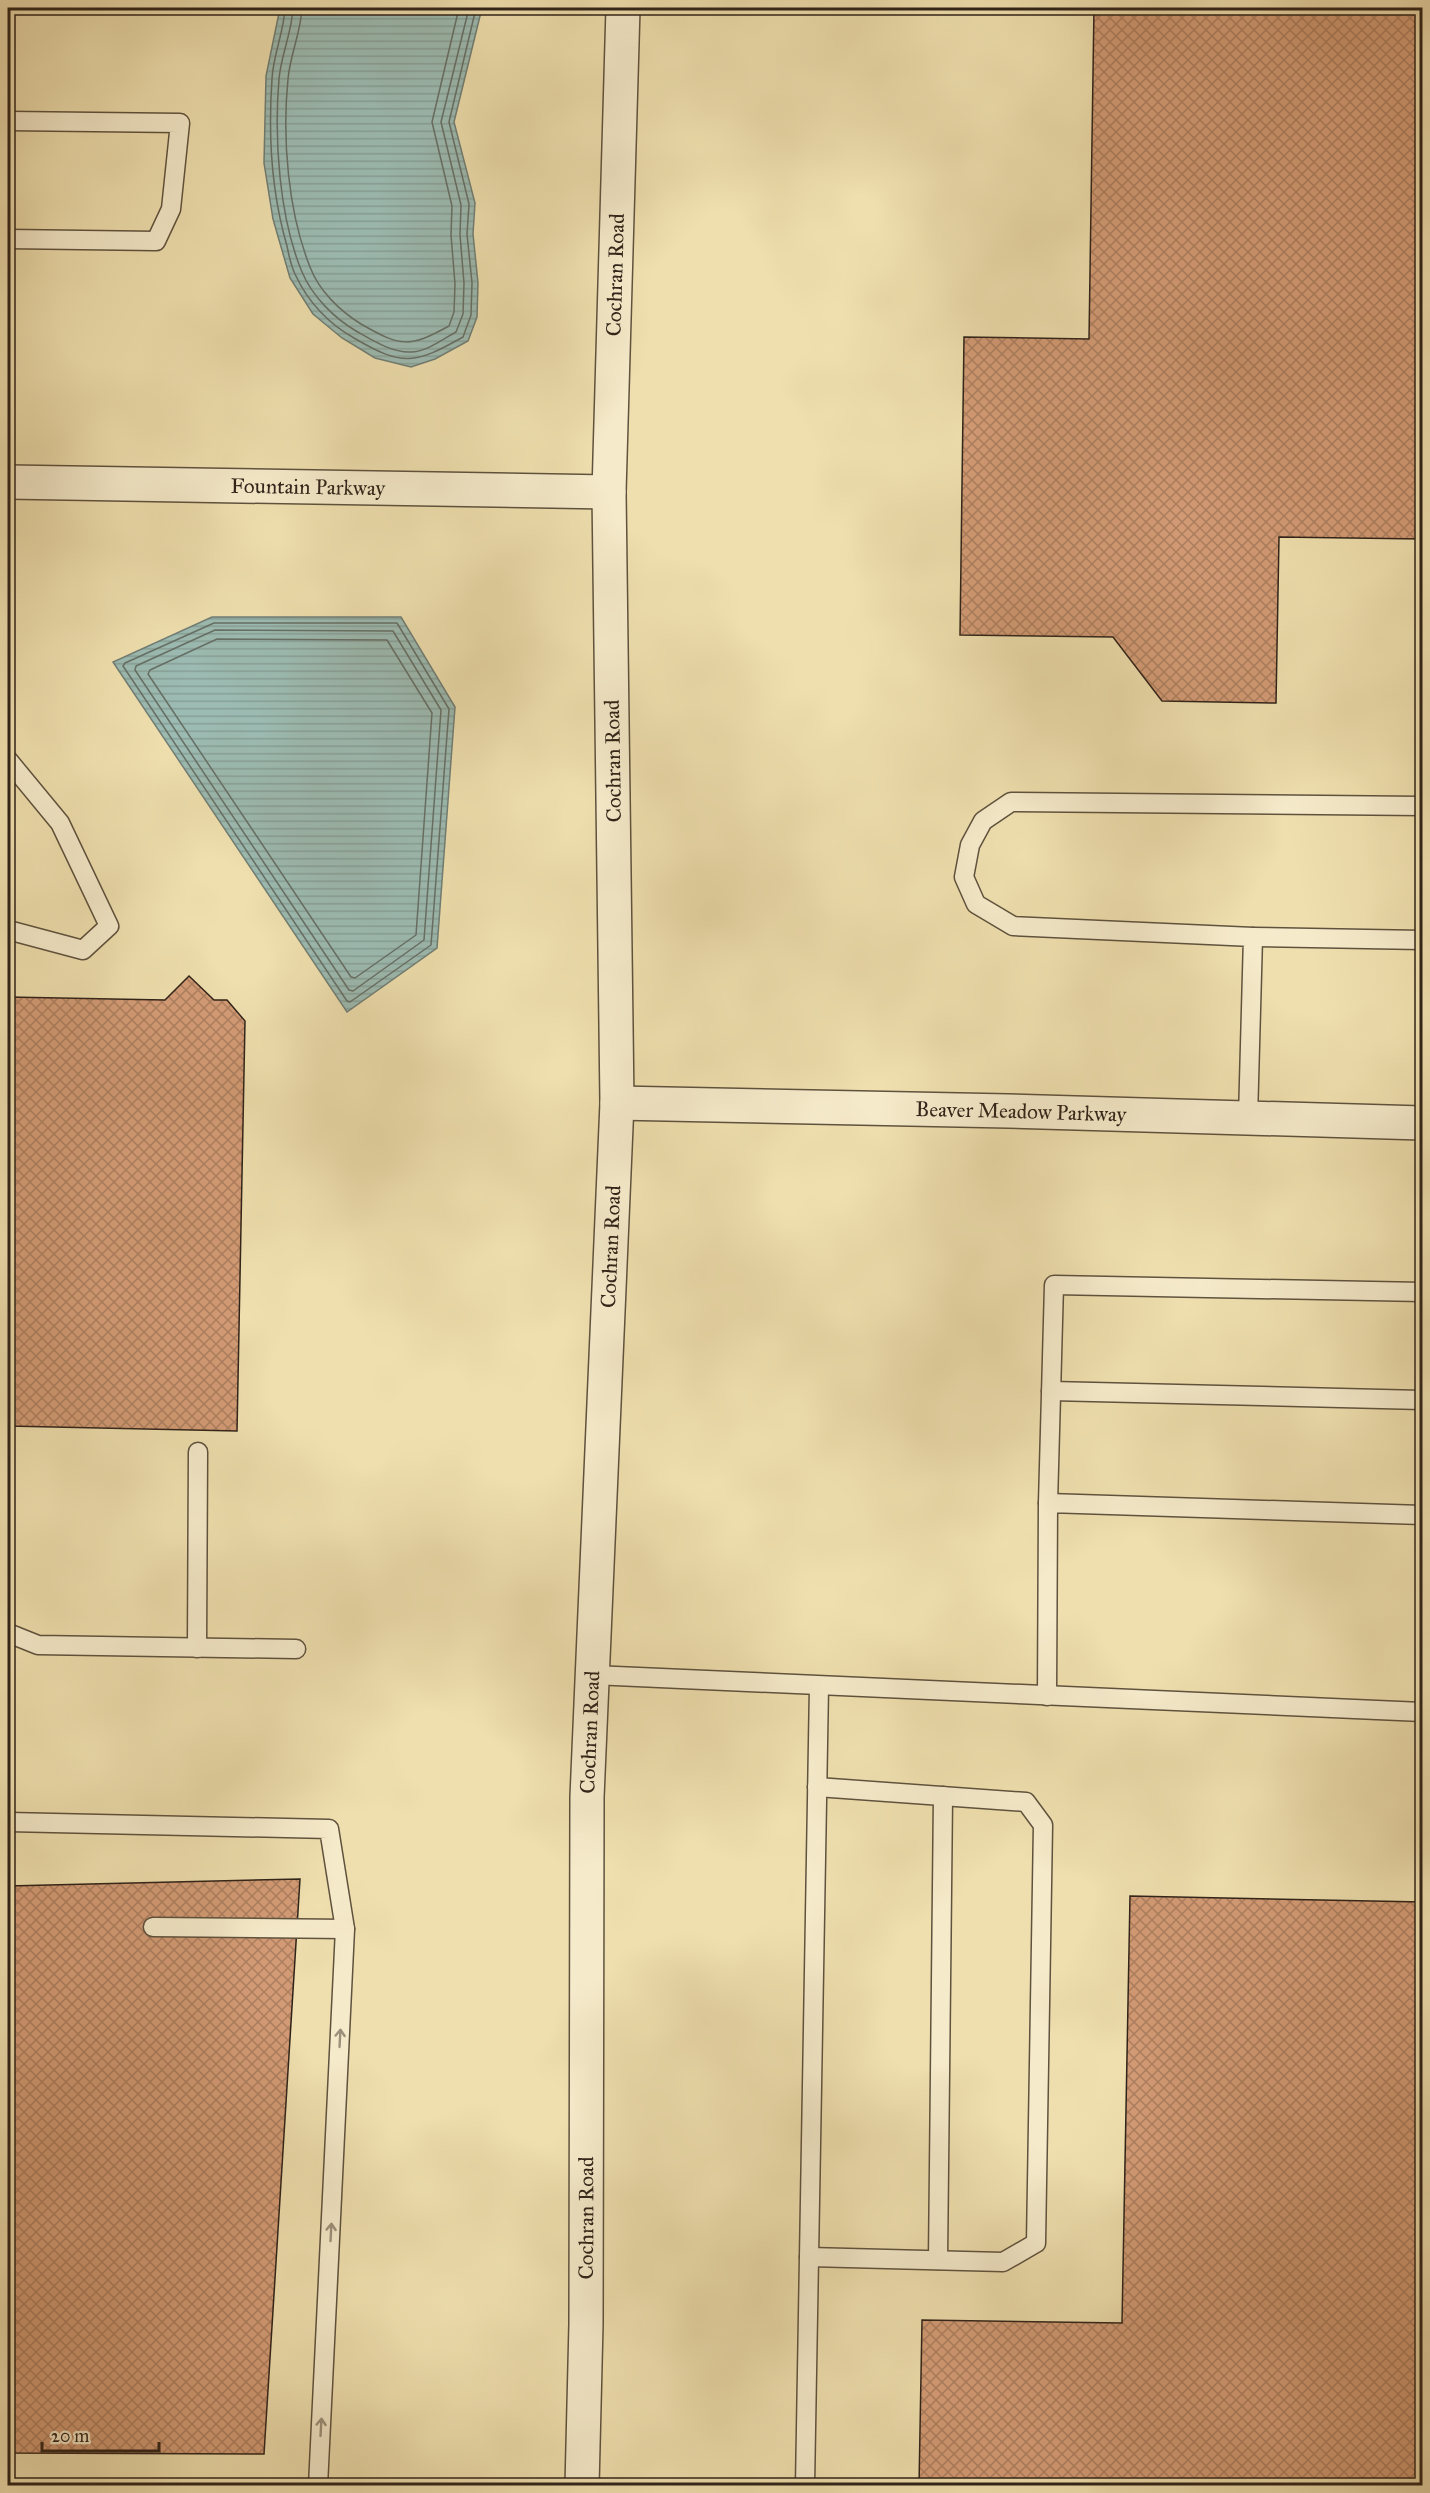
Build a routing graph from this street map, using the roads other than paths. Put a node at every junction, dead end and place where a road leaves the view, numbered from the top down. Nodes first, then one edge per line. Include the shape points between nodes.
1 (623, 8) edge
2 (8, 121) edge
3 (8, 239) edge
4 (8, 482) edge
5 (609, 492) junction
6 (8, 760) edge
7 (1422, 806) edge
8 (8, 930) edge
9 (1253, 937) junction
10 (1422, 939) edge
11 (617, 1103) junction
12 (1248, 1118) junction
13 (1422, 1123) edge
14 (1422, 1292) edge
15 (1051, 1391) junction
16 (1422, 1400) edge
17 (198, 1452) dead end
18 (1048, 1503) junction
19 (1422, 1515) edge
20 (8, 1633) edge
21 (197, 1648) junction
22 (296, 1649) dead end
23 (593, 1675) junction
24 (819, 1686) junction
25 (1047, 1696) junction
26 (1422, 1712) edge
27 (817, 1787) junction
28 (943, 1796) junction
29 (8, 1822) edge
30 (153, 1928) dead end
31 (345, 1929) junction
32 (809, 2257) junction
33 (938, 2260) junction
34 (318, 2486) edge
35 (582, 2486) edge
36 (805, 2486) edge

1 - 5 street, Cochran Road
2 - 3 lane via 180,123 171,209 156,241
4 - 5 street, Fountain Parkway
5 - 11 street, Cochran Road
6 - 8 lane via 60,823 109,926 84,950
7 - 9 lane via 1011,802 983,821 970,846 964,877 976,904 1013,926
9 - 10 lane
9 - 12 lane
11 - 12 street, Beaver Meadow Parkway
11 - 23 street, Cochran Road
12 - 13 street, Beaver Meadow Parkway
14 - 15 lane via 1054,1285
15 - 16 lane
15 - 18 lane
17 - 21 lane
18 - 19 lane
18 - 25 lane
20 - 21 lane via 38,1645
21 - 22 lane
23 - 24 lane
23 - 35 street, Cochran Road via 587,1797
24 - 25 lane
24 - 27 lane
25 - 26 lane
27 - 28 lane
27 - 32 lane
28 - 33 lane
28 - 33 lane via 1026,1802 1043,1825 1036,2243 1003,2262
29 - 31 lane via 329,1829
30 - 31 lane
34 -> 31 lane
32 - 33 lane
32 - 36 lane

